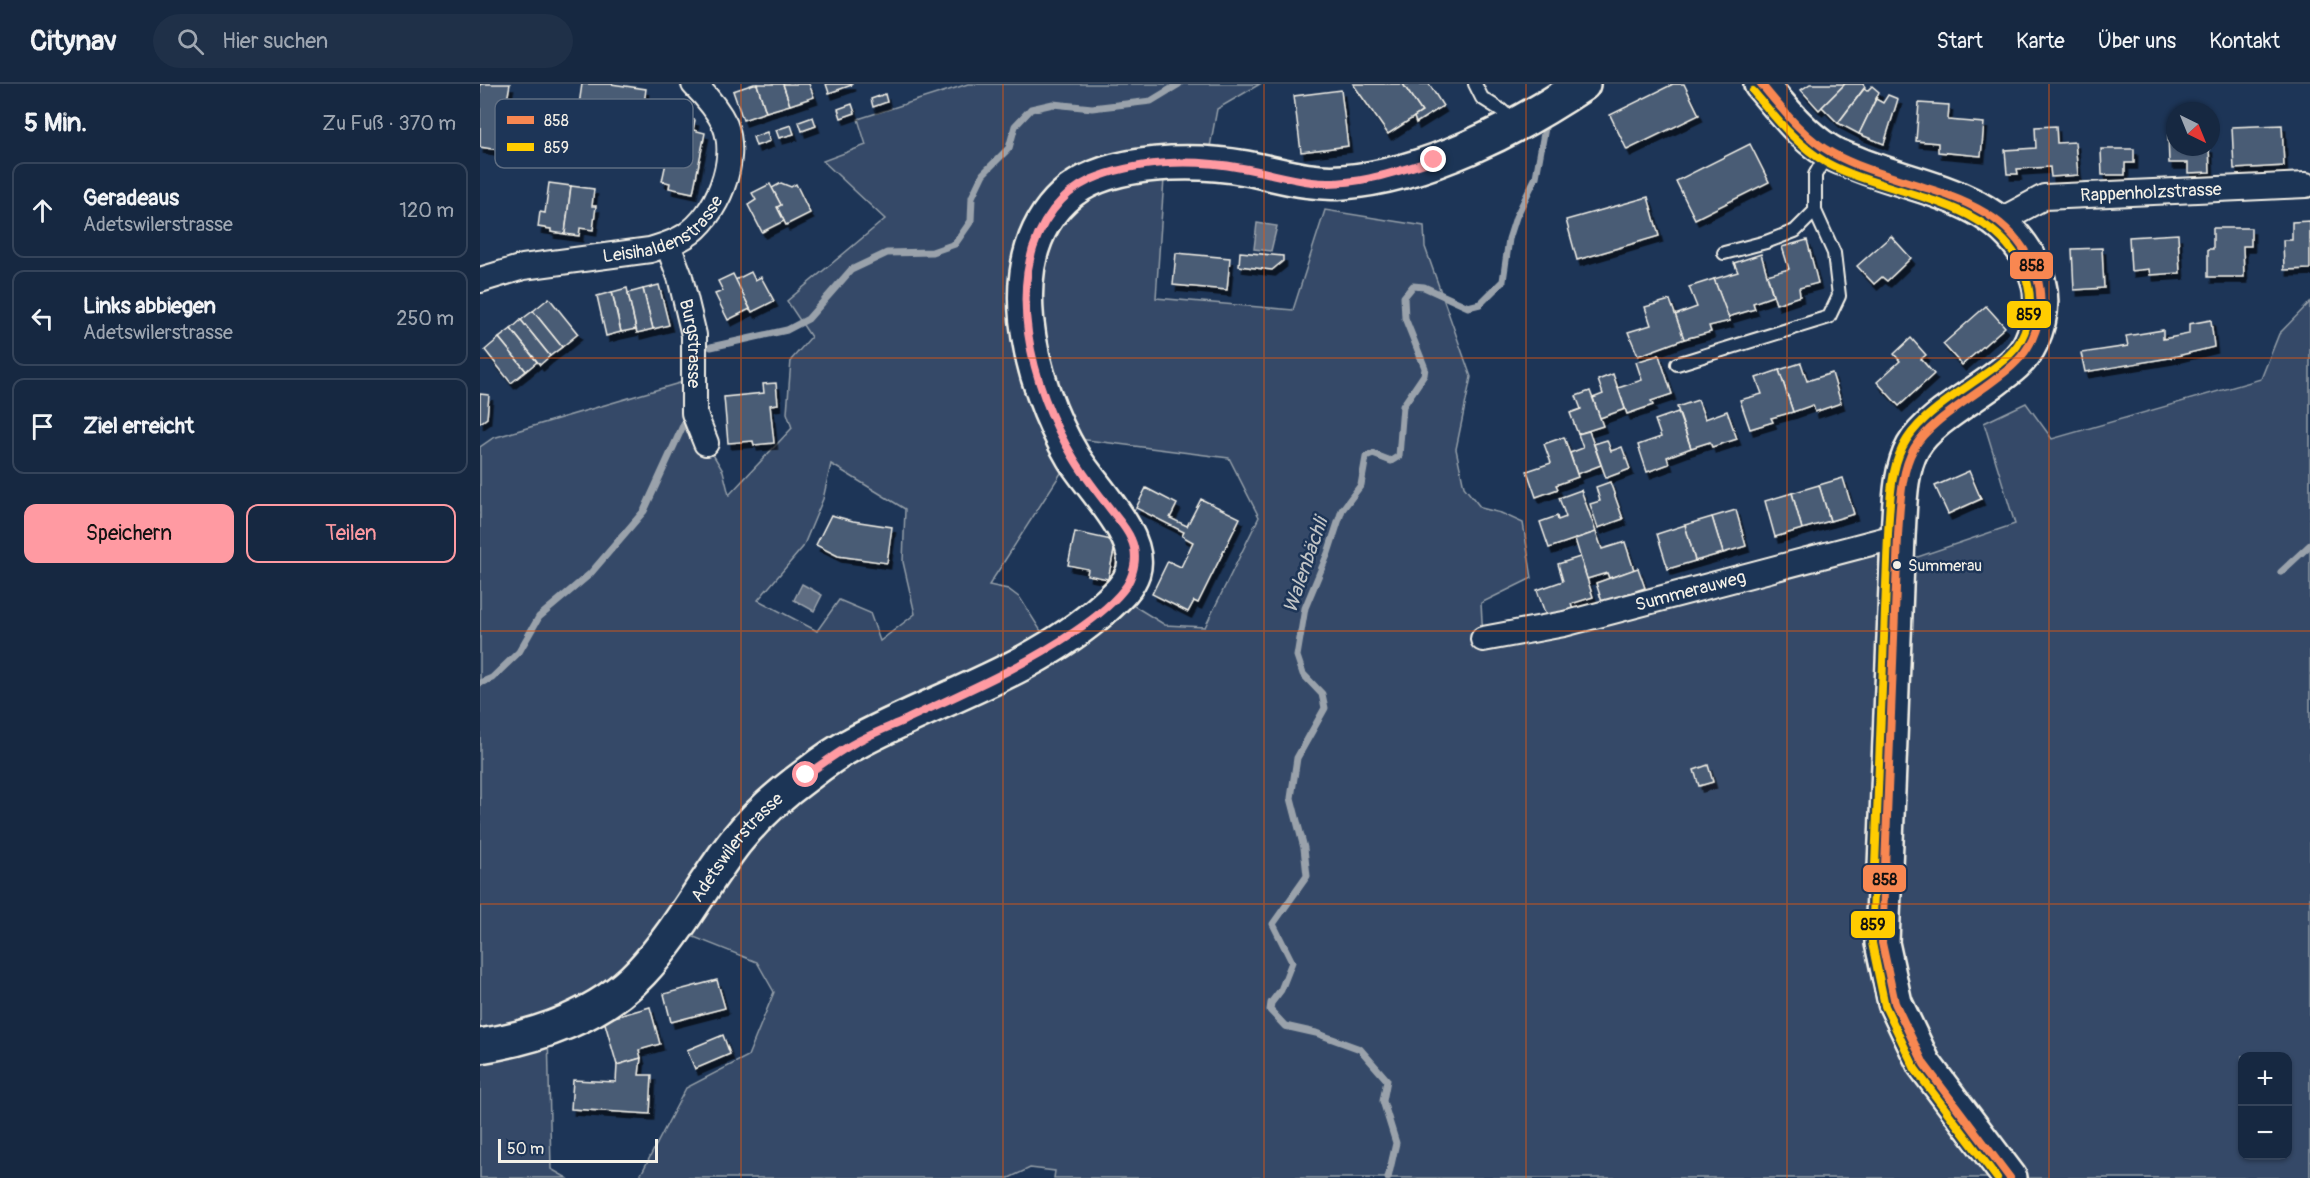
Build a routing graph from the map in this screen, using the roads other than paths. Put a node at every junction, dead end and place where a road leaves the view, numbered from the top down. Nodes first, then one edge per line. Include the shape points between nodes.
1 (694, 84) edge
2 (1475, 84) edge
3 (1583, 84) edge
4 (1761, 84) edge
5 (1516, 123) junction
6 (1828, 151) junction
7 (2306, 185) dead end
8 (1815, 211) junction
9 (1999, 221) junction
10 (668, 245) junction
11 (1724, 253) dead end
12 (480, 280) edge
13 (1677, 364) dead end
14 (706, 443) dead end
15 (1898, 536) junction
16 (1483, 639) dead end
17 (480, 1046) edge
18 (2010, 1178) edge

1 - 10 street, Leisihaldenstrasse via 725,126 729,151 724,182 713,208 696,227
2 - 5 lane via 1482,98
3 - 5 street, Adetswilerstrasse
4 - 6 street via 1790,119
5 - 17 street, Adetswilerstrasse via 1434,160 1365,180 1312,182 1207,163 1165,164 1117,171 1071,191 1046,219 1031,251 1026,270 1029,335 1040,384 1062,437 1131,539 1134,569 1127,584 1089,621 1051,648 851,745 806,775 737,840 653,958 626,986 584,1014 548,1030
6 - 8 lane via 1815,175
6 - 9 street via 1870,170 1961,198
7 - 9 street, Rappenholzstrasse via 2044,197
8 - 11 lane via 1795,231
8 - 13 lane via 1834,253 1839,296 1829,318
9 - 15 street via 2024,249 2039,281 2039,325 2028,349 2012,367 1941,419 1913,447 1900,496
10 - 12 street, Leisihaldenstrasse via 523,267
10 - 14 street, Burgstrasse via 694,335 694,413
15 - 16 street, Summerauweg via 1575,622
15 - 18 street via 1882,943 1895,1003 1924,1064

